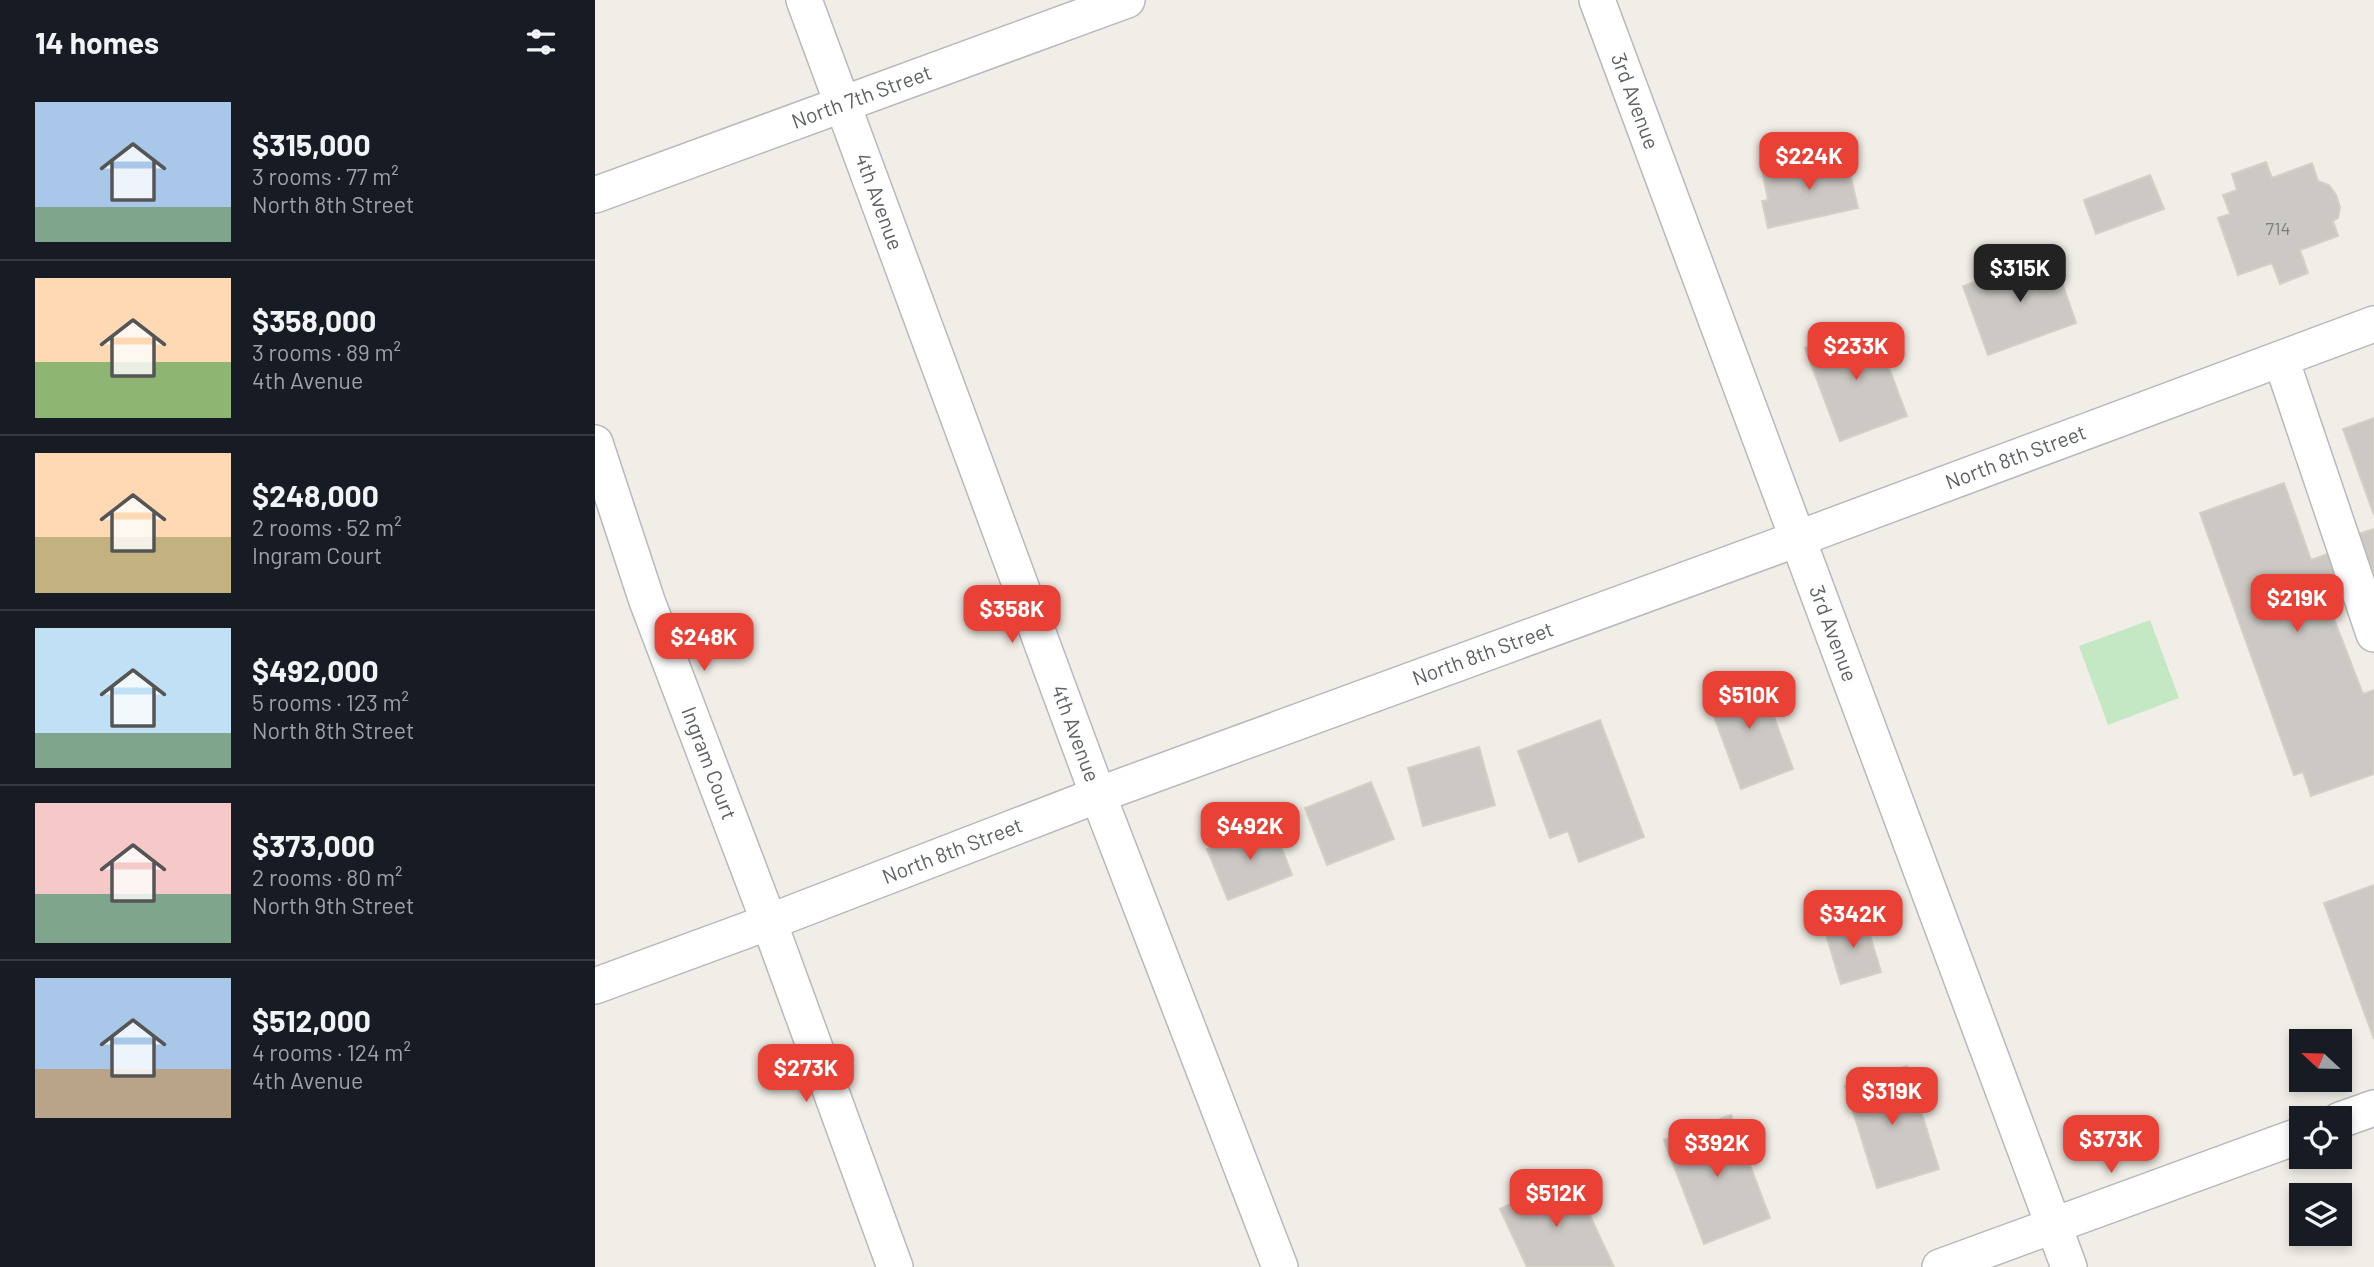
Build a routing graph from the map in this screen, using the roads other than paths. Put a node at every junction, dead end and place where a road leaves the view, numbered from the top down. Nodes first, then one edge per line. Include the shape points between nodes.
1 (804, 0) edge
2 (1127, 0) edge
3 (1597, 0) edge
4 (842, 103) junction
5 (595, 195) edge
6 (2374, 324) edge
7 (2281, 359) junction
8 (595, 443) edge
9 (1797, 539) junction
10 (2374, 634) edge
11 (1098, 795) junction
12 (769, 922) junction
13 (595, 986) edge
14 (2374, 1108) edge
15 (2352, 1116) edge
16 (2289, 1139) edge
17 (2054, 1226) junction
18 (895, 1267) edge
19 (1280, 1267) edge
20 (1940, 1267) edge
21 (2069, 1267) edge

1 - 4 street, 4th Avenue
2 - 4 street, North 7th Street
3 - 9 street, 3rd Avenue
4 - 5 street, North 7th Street
4 - 11 street, 4th Avenue
6 - 7 street, North 8th Street
7 - 9 street, North 8th Street
7 - 10 street
8 - 12 street, Ingram Court via 647,601
9 - 11 street, North 8th Street
9 - 17 street, 3rd Avenue
11 - 12 street, North 8th Street
11 - 19 street, 4th Avenue
12 - 13 street, North 8th Street
12 - 18 street, Ingram Court
14 - 15 street
16 - 17 street
17 - 20 street
17 - 21 street, 3rd Avenue

